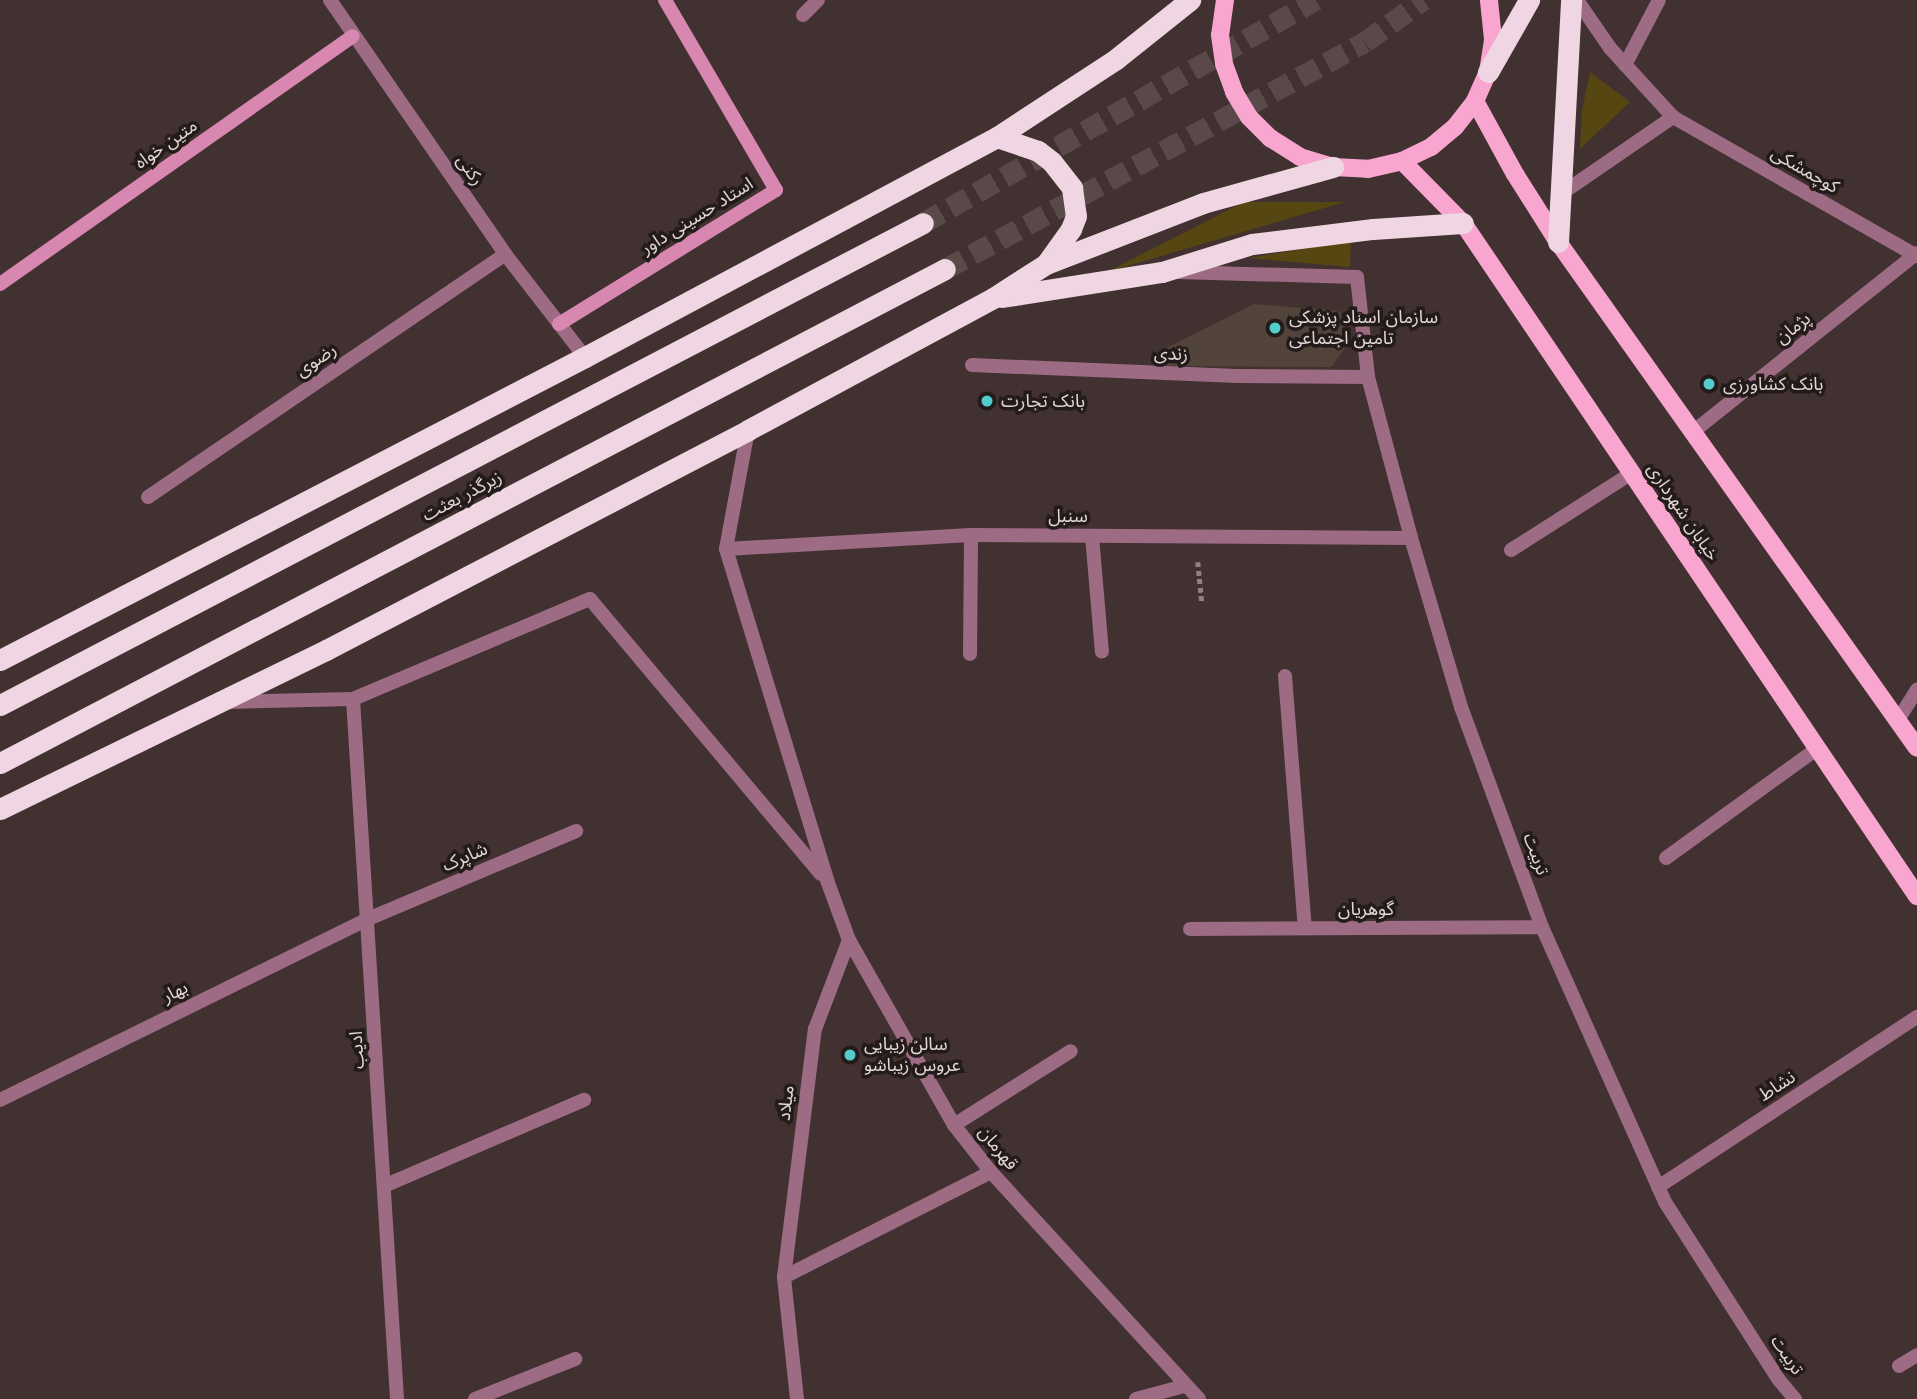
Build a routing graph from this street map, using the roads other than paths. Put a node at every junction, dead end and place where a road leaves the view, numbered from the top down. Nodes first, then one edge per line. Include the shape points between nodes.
1 (330, 0) edge
2 (665, 0) edge
3 (818, 0) edge
4 (1190, 0) edge
5 (1225, 0) edge
6 (1489, 0) edge
7 (1529, 0) edge
8 (1574, 0) edge
9 (1660, 0) edge
10 (803, 15) dead end
11 (353, 36) junction
12 (1625, 65) junction
13 (1488, 72) junction
14 (1475, 101) junction
15 (1673, 117) junction
16 (997, 137) junction
17 (1402, 161) junction
18 (1333, 167) junction
19 (1559, 196) junction
20 (923, 223) tunnel mouth
21 (1463, 223) junction
22 (1559, 242) junction
23 (505, 254) junction
24 (1916, 255) edge
25 (1046, 264) junction
26 (945, 269) tunnel mouth
27 (1162, 272) junction
28 (0, 284) edge
29 (993, 298) junction
30 (559, 324) junction
31 (585, 357) junction
32 (972, 365) dead end
33 (1368, 377) junction
34 (748, 430) junction
35 (1694, 431) junction
36 (1632, 473) junction
37 (148, 497) dead end
38 (971, 535) junction
39 (1092, 536) junction
40 (1411, 538) junction
41 (726, 549) junction
42 (1511, 550) dead end
43 (1102, 652) dead end
44 (970, 654) dead end
45 (0, 660) edge
46 (1285, 676) dead end
47 (1917, 690) edge
48 (352, 699) junction
49 (219, 702) junction
50 (0, 705) edge
51 (1898, 720) junction
52 (1818, 748) junction
53 (1917, 748) edge
54 (0, 763) edge
55 (0, 809) edge
56 (576, 831) dead end
57 (1666, 858) dead end
58 (827, 880) junction
59 (1917, 896) edge
60 (368, 919) junction
61 (1542, 927) junction
62 (1306, 928) junction
63 (1190, 929) dead end
64 (849, 940) junction
65 (1917, 1017) edge
66 (1071, 1051) dead end
67 (0, 1100) edge
68 (584, 1100) dead end
69 (954, 1125) junction
70 (991, 1172) junction
71 (384, 1186) junction
72 (1658, 1187) junction
73 (784, 1277) junction
74 (1917, 1355) edge
75 (575, 1359) dead end
76 (1899, 1366) dead end
77 (1184, 1386) junction
78 (397, 1399) edge
79 (475, 1399) edge
80 (797, 1399) edge
81 (1136, 1399) edge
82 (1199, 1399) edge
83 (1795, 1399) edge

1 - 11 street, رکنی
2 - 30 street, استاد حسینی داور via 776,190
3 - 10 street
4 - 16 highway via 1116,59
5 - 18 main road via 1220,35 1224,64 1250,117 1270,138 1300,157
6 - 13 main road via 1493,39
7 - 13 highway
8 - 12 street, کوچمشکی
8 - 19 highway
9 - 12 street
11 - 23 street, رکنی
11 - 28 street, متین خواه
12 - 15 street, کوچمشکی
13 - 14 main road
14 - 17 main road via 1455,127
14 - 22 main road
15 - 19 street
15 - 24 street, کوچمشکی
16 - 25 highway via 1038,151 1072,188 1076,216 1072,229
16 - 31 highway
17 - 18 main road via 1368,169
17 - 21 main road, خیابان شهرداری
18 - 25 highway via 1203,203
19 - 22 highway
20 - 50 highway, زیرگذر بعثت
21 - 27 highway via 1252,244
21 - 36 main road, خیابان شهرداری
22 - 35 main road
23 - 30 street, رکنی
23 - 37 street, رضوی
24 - 35 street, پژمان
25 - 29 highway
26 - 54 highway, زیرگذر بعثت
27 - 29 highway
27 - 33 street, تربیت via 1357,277
29 - 34 highway
30 - 31 street, رکنی
31 - 45 highway
32 - 33 street, زندی
33 - 40 street, تربیت
34 - 41 street
34 - 49 highway
35 - 51 main road
36 - 42 street
36 - 52 main road, خیابان شهرداری
38 - 39 street, سنبل
38 - 41 street, سنبل
38 - 44 street
39 - 40 street, سنبل
39 - 43 street
40 - 61 street, تربیت via 1461,707
41 - 58 street, قهرمان
46 - 62 street
47 - 51 street
48 - 49 street
48 - 58 street via 590,599
48 - 60 street, ادیب
49 - 55 highway
51 - 53 main road
52 - 57 street
52 - 59 main road, خیابان شهرداری
56 - 60 street, شاپرک
58 - 64 street, قهرمان
60 - 67 street, بهار
60 - 71 street, ادیب
61 - 62 street, گوهریان
61 - 72 street, تربیت
62 - 63 street, گوهریان
64 - 69 street, قهرمان
64 - 73 street, میلاد via 814,1029
65 - 72 street, نشاط
66 - 69 street
68 - 71 street
69 - 70 street, قهرمان
70 - 73 street
70 - 77 street, قهرمان
71 - 78 street, ادیب
72 - 83 street, تربیت
73 - 80 street, میلاد
74 - 76 street
75 - 79 street
77 - 81 street
77 - 82 street, قهرمان

